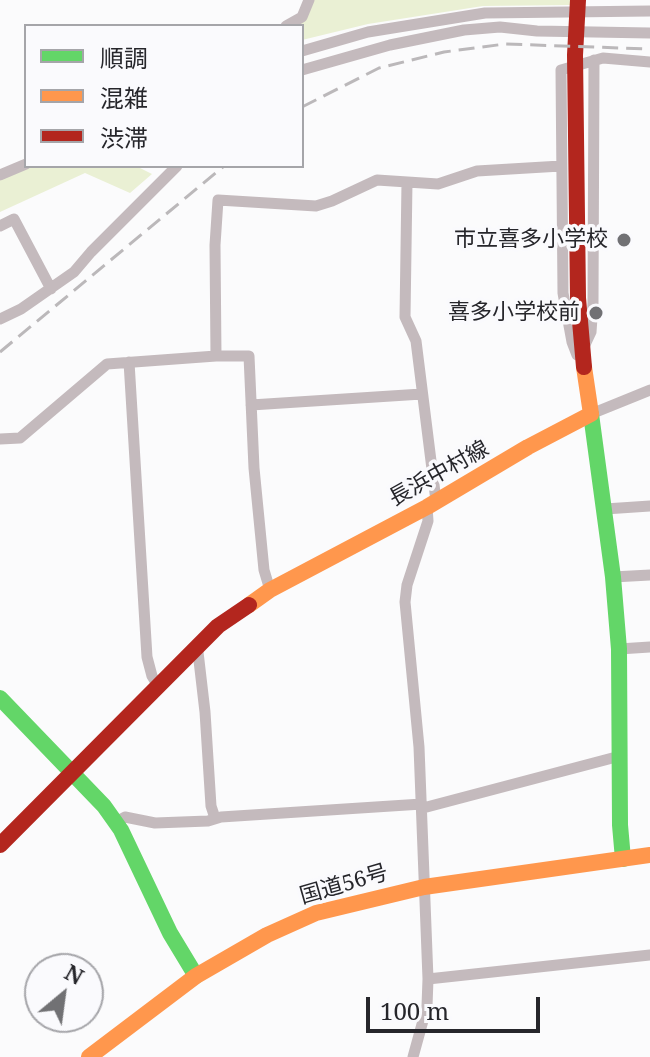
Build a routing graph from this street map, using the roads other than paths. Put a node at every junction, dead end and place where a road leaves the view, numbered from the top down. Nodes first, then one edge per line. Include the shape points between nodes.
1 (309, 0) edge
2 (650, 11) edge
3 (577, 12) edge
4 (290, 24) edge
5 (650, 33) edge
6 (304, 50) edge
7 (594, 60) junction
8 (650, 62) edge
9 (304, 69) edge
10 (24, 165) edge
11 (175, 168) edge
12 (568, 168) junction
13 (0, 175) edge
14 (407, 182) junction
15 (0, 226) edge
16 (51, 289) junction
17 (578, 295) junction
18 (0, 319) edge
19 (216, 356) junction
20 (129, 362) junction
21 (585, 375) junction
22 (650, 390) edge
23 (422, 394) junction
24 (251, 405) junction
25 (591, 414) junction
26 (0, 439) edge
27 (432, 504) junction
28 (650, 506) edge
29 (605, 509) junction
30 (650, 575) edge
31 (613, 577) junction
32 (270, 590) junction
33 (650, 647) edge
34 (195, 649) junction
35 (619, 649) junction
36 (158, 686) junction
37 (1, 701) edge
38 (620, 756) junction
39 (73, 774) junction
40 (423, 806) junction
41 (215, 818) junction
42 (116, 822) junction
43 (0, 845) edge
44 (650, 855) edge
45 (623, 859) junction
46 (424, 887) junction
47 (650, 955) edge
48 (196, 976) junction
49 (428, 979) junction
50 (89, 1057) edge
51 (413, 1057) edge

1 - 4 street via 302,17
2 - 3 street
3 - 6 street via 485,13 368,32
3 - 12 main road
5 - 9 street via 464,30
7 - 8 street
7 - 12 street via 561,70
7 - 17 street
10 - 13 street
11 - 16 street
12 - 14 street via 477,171 438,184
12 - 17 main road
14 - 19 street via 368,182 316,206 218,200
14 - 23 street via 405,317 416,341
15 - 16 street via 14,219
16 - 18 street
17 - 21 main road
17 - 21 street via 572,342
19 - 20 street
19 - 24 street via 249,356
20 - 26 street via 107,364 20,438
20 - 36 street via 147,657
21 - 25 main road
22 - 25 street
23 - 24 street
23 - 27 street
24 - 32 street
25 - 27 main road, 長浜中村線
25 - 29 main road
27 - 32 main road, 長浜中村線
27 - 40 street via 405,602
28 - 29 street
29 - 31 main road
30 - 31 street
31 - 35 main road
32 - 34 main road, 長浜中村線
33 - 35 street
34 - 36 main road, 長浜中村線
34 - 41 street
35 - 38 main road
36 - 39 main road, 長浜中村線
37 - 39 main road
38 - 40 street
38 - 45 main road
39 - 42 main road
39 - 43 main road, 長浜中村線
40 - 41 street
40 - 46 street
41 - 42 street via 155,823 125,817
42 - 48 main road
44 - 45 main road, 国道56号
45 - 46 main road, 国道56号
46 - 48 main road, 国道56号 via 316,913
46 - 49 street
47 - 49 street
48 - 50 main road, 国道56号
49 - 51 street via 427,1006

